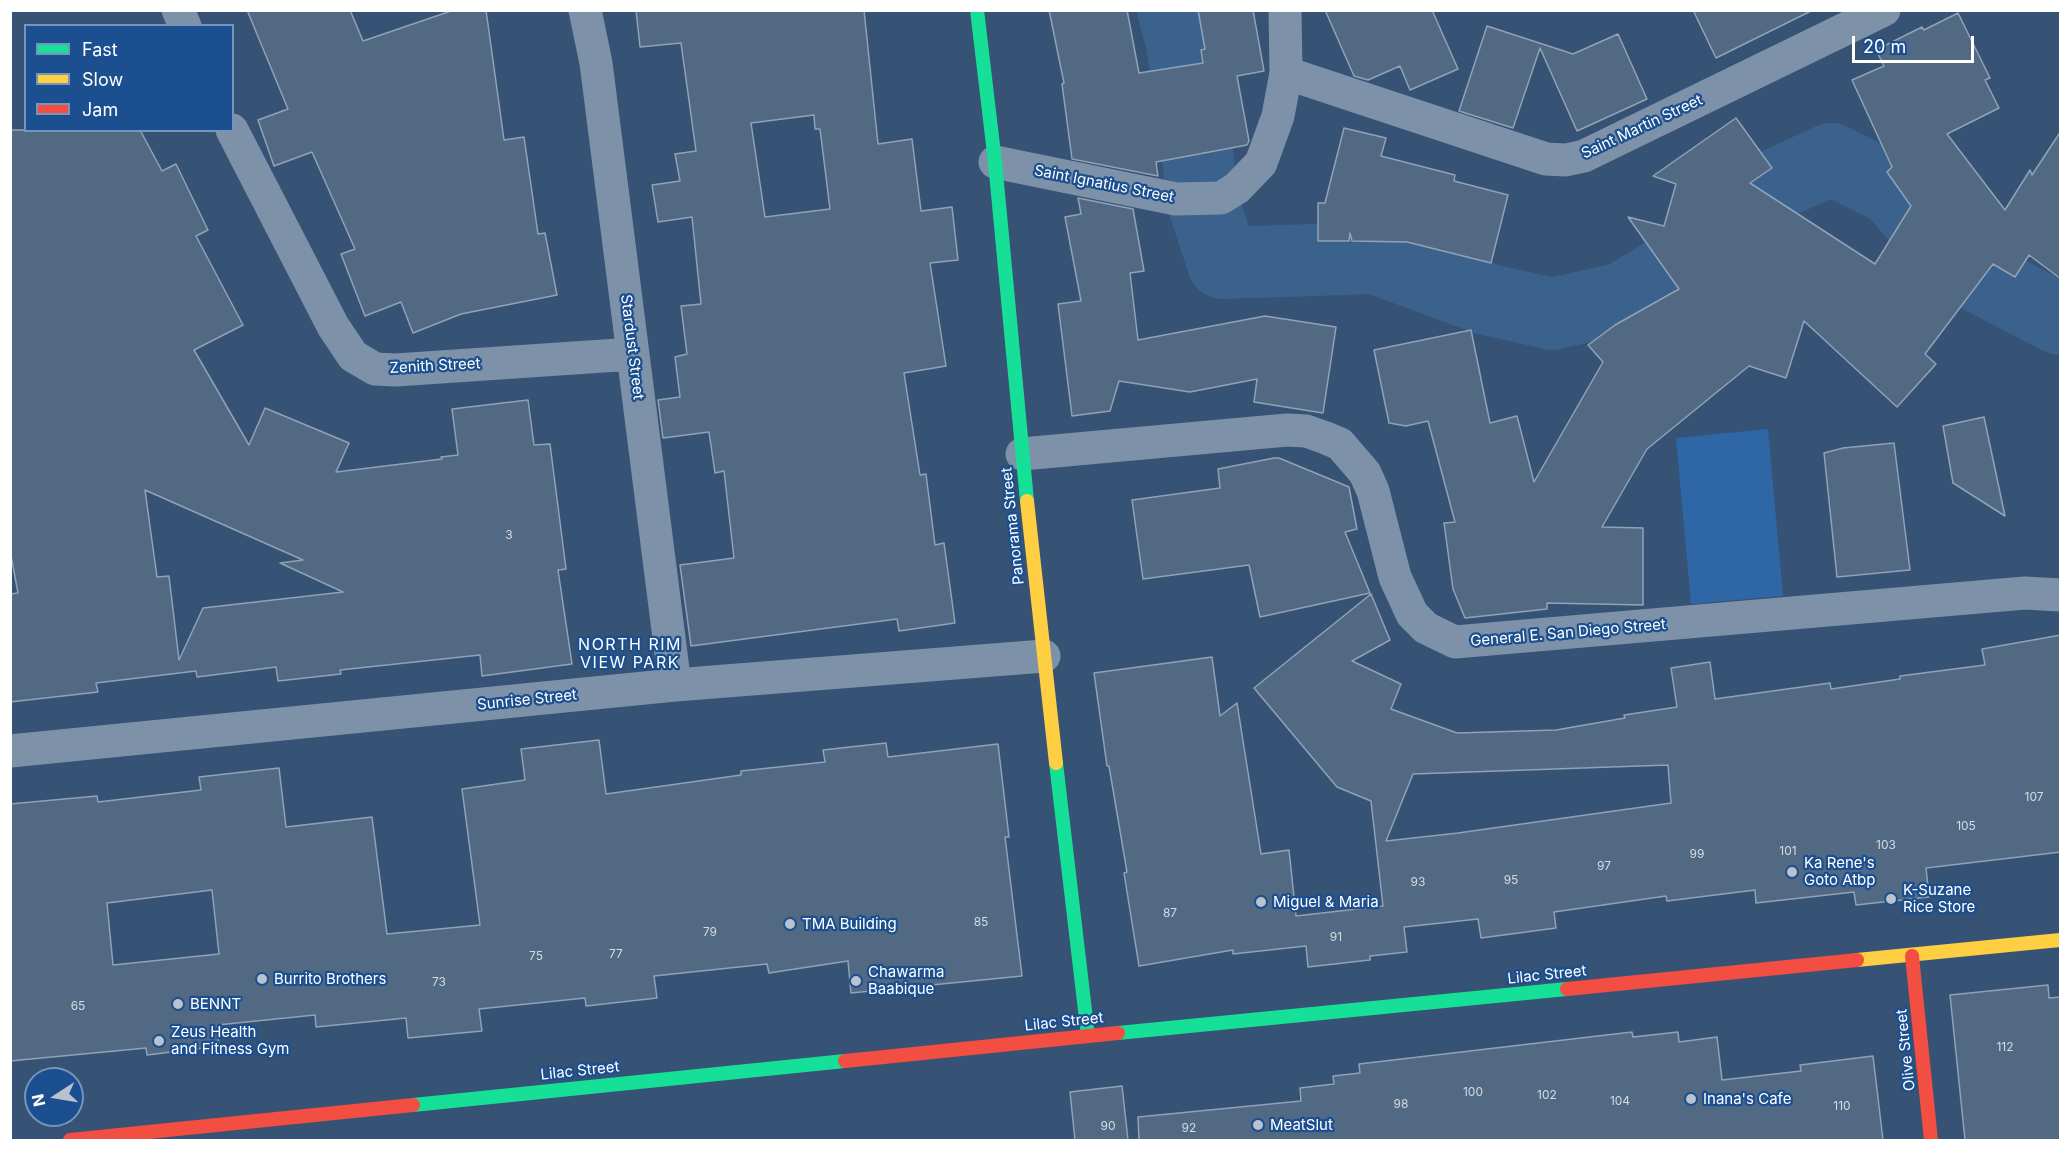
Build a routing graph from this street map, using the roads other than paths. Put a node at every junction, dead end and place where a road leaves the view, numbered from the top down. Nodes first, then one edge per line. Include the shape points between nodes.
1 (178, 10) edge
2 (585, 10) edge
3 (976, 10) edge
4 (1285, 10) edge
5 (1884, 10) edge
6 (184, 24) edge
7 (1286, 73) junction
8 (233, 132) edge
9 (995, 162) junction
10 (633, 354) junction
11 (1022, 454) junction
12 (2061, 595) edge
13 (1044, 656) junction
14 (675, 685) junction
15 (10, 752) edge
16 (2061, 940) edge
17 (1912, 956) junction
18 (1088, 1036) junction
19 (191, 1134) edge
20 (70, 1140) edge
21 (1931, 1140) edge

1 - 6 street
2 - 10 street, Stardust Street via 597,63
3 - 9 main road, Panorama Street
4 - 7 street, Saint Ignatius Street
5 - 7 street, Saint Martin Street via 1584,156 1566,160 1546,159
7 - 9 street, Saint Ignatius Street via 1278,116 1261,163 1237,188 1221,198 1176,199
8 - 10 street, Zenith Street via 333,326 353,356 375,369
9 - 11 main road, Panorama Street
10 - 14 street, Stardust Street
11 - 12 street, General E. San Diego Street via 1287,430 1306,431 1340,444 1365,473 1373,491 1395,577 1412,614 1426,628 1455,642 2025,593
11 - 13 main road, Panorama Street
13 - 14 street, Sunrise Street
13 - 18 main road, Panorama Street
14 - 15 street, Sunrise Street
16 - 17 main road, Lilac Street
17 - 18 main road, Lilac Street
17 - 21 main road, Olive Street
18 - 19 main road, Lilac Street
19 - 20 main road, Lilac Street

